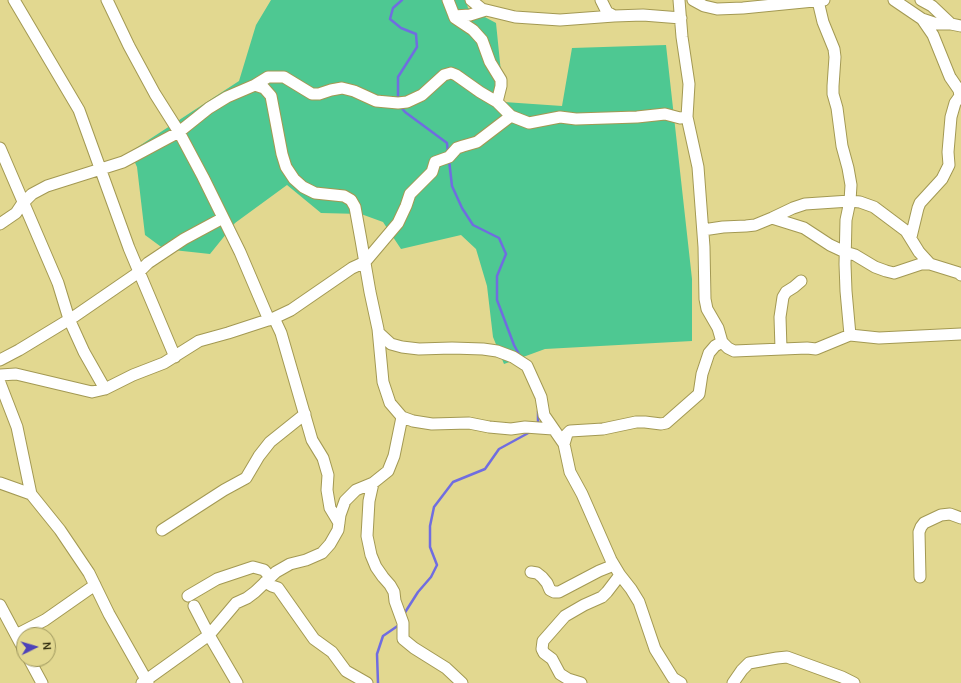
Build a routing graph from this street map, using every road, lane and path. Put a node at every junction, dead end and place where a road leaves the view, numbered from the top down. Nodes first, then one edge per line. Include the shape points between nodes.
1 (14, 0) edge
2 (107, 0) edge
3 (448, 0) edge
4 (471, 0) edge
5 (601, 0) edge
6 (679, 0) edge
7 (693, 0) edge
8 (817, 0) edge
9 (894, 0) edge
10 (921, 0) edge
11 (486, 10) junction
12 (454, 16) junction
13 (614, 16) junction
14 (681, 18) junction
15 (922, 19) junction
16 (956, 25) edge
17 (255, 85) junction
18 (497, 102) junction
19 (511, 116) junction
20 (687, 117) junction
21 (180, 132) junction
22 (0, 148) edge
23 (100, 170) junction
24 (850, 201) junction
25 (23, 202) junction
26 (224, 218) junction
27 (772, 218) junction
28 (0, 224) edge
29 (703, 230) junction
30 (911, 237) junction
31 (845, 252) junction
32 (365, 262) junction
33 (930, 264) junction
34 (139, 272) junction
35 (961, 275) edge
36 (801, 281) dead end
37 (69, 319) junction
38 (271, 319) junction
39 (379, 333) junction
40 (961, 334) edge
41 (850, 335) junction
42 (722, 342) junction
43 (781, 349) junction
44 (175, 357) junction
45 (0, 360) edge
46 (0, 375) edge
47 (0, 383) edge
48 (105, 389) junction
49 (305, 414) junction
50 (402, 417) junction
51 (554, 429) junction
52 (564, 444) junction
53 (0, 483) edge
54 (373, 483) junction
55 (31, 494) junction
56 (961, 518) edge
57 (339, 523) junction
58 (162, 530) dead end
59 (614, 565) junction
60 (530, 572) dead end
61 (620, 575) junction
62 (920, 577) dead end
63 (268, 579) junction
64 (95, 585) junction
65 (188, 596) dead end
66 (0, 605) edge
67 (194, 606) dead end
68 (31, 627) edge
69 (16, 635) edge
70 (209, 635) junction
71 (33, 667) edge
72 (146, 682) edge
73 (42, 683) edge
74 (237, 683) edge
75 (367, 683) edge
76 (462, 683) edge
77 (581, 683) edge
78 (682, 683) edge
79 (733, 683) edge
80 (854, 683) edge

1 - 23 street via 79,110
2 - 21 street via 151,87
3 - 12 street
4 - 11 street
5 - 13 street via 607,12
6 - 14 street
7 - 8 street via 717,9
8 - 24 street via 834,49 833,94 848,168
9 - 15 street
10 - 16 street
11 - 12 street
11 - 13 street via 538,20
12 - 18 street via 482,40 490,62 501,80
13 - 14 street
14 - 20 street via 689,84
15 - 16 street via 937,24
15 - 30 street via 933,35 960,96 952,112 949,165 942,179 920,203
17 - 18 street via 268,77 284,77 312,94 342,88 376,101 398,103 422,95 444,75 451,73
17 - 21 street via 209,108
17 - 32 street via 264,88 271,96 282,154 286,167 294,179 315,193 344,196 351,200 355,207
18 - 19 street
19 - 20 street via 529,123 560,118 576,120 665,114
19 - 32 street via 477,142 457,148 449,157 435,162 432,172 410,194 398,222
20 - 29 street via 698,167
21 - 23 street via 128,160
21 - 26 street
22 - 25 street
23 - 25 street via 47,186
23 - 34 street
24 - 27 street via 805,204
24 - 30 street via 874,207
24 - 31 street via 846,220
25 - 28 street via 16,213
25 - 37 street via 58,283
26 - 34 street via 184,239
26 - 38 street
27 - 29 street via 755,225
27 - 31 street via 804,228
29 - 42 street via 706,305
30 - 33 street
31 - 33 street via 894,273
31 - 41 street
32 - 38 street via 352,268 291,310
32 - 39 street
33 - 35 street
34 - 37 street
34 - 44 street
36 - 43 street via 783,297 780,317
37 - 45 street
37 - 48 street
38 - 44 street via 199,341
38 - 49 street via 281,333
39 - 50 street via 383,382 390,403
39 - 51 street via 391,344 402,347 482,349 513,357 530,370 541,397 544,415
40 - 41 street via 879,338
41 - 43 street via 816,349
42 - 43 street via 734,351
42 - 52 street via 709,353 699,394 666,422 636,422 570,432
44 - 48 street
46 - 48 street via 16,374 92,392
47 - 55 street via 16,427
49 - 57 street via 312,440 328,475 330,508
49 - 58 street via 270,442 246,478
50 - 51 street via 441,425 469,423 511,429 525,426
50 - 54 street via 394,456 388,471
51 - 52 street
52 - 59 street via 570,472
53 - 55 street
54 - 57 street via 356,490 345,501
54 - 76 street via 367,536 376,567 394,592 403,623 403,639 446,668
55 - 64 street via 71,546
56 - 62 street via 950,514 941,515 921,527
57 - 63 street via 338,530 322,553 290,564
59 - 60 street via 559,592 550,590 542,577
59 - 61 street
61 - 77 street via 608,592 566,616 543,640 542,650 552,659 560,674
61 - 78 street via 639,602 661,660 673,678
63 - 65 street via 264,570 253,567 217,579
63 - 70 street via 255,592 236,603
63 - 75 street via 278,588 314,639 332,652 346,671
64 - 68 street
64 - 72 street
66 - 69 street
67 - 70 street
70 - 72 street
70 - 74 street
71 - 73 street
79 - 80 street via 750,663 787,658

